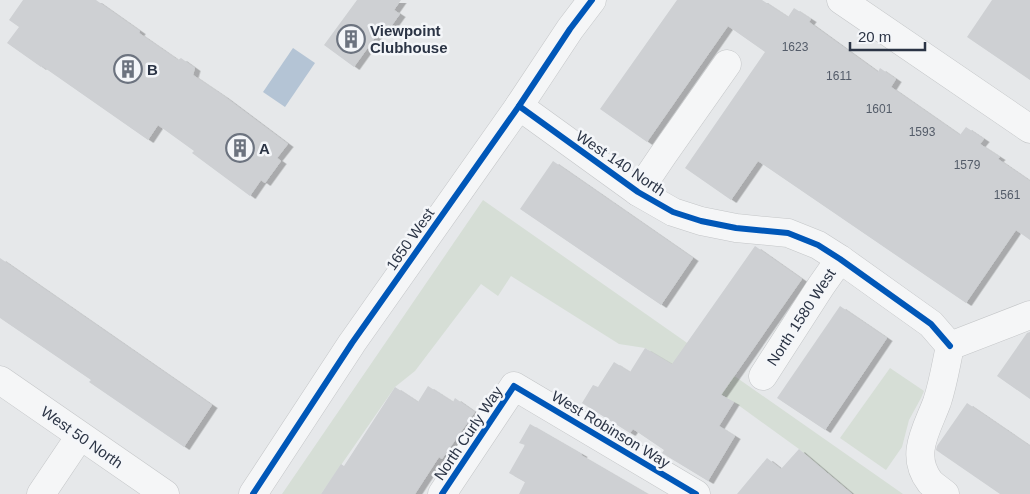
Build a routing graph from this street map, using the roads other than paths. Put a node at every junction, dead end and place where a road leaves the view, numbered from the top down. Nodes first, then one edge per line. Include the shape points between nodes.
1 (592, 0) edge
2 (841, 0) edge
3 (727, 64) dead end
4 (518, 106) junction
5 (1030, 129) edge
6 (638, 192) junction
7 (840, 259) junction
8 (1030, 316) edge
9 (950, 346) junction
10 (763, 376) dead end
11 (0, 380) edge
12 (514, 386) joint
13 (80, 436) junction
14 (41, 494) edge
15 (165, 494) edge
16 (253, 494) edge
17 (442, 494) edge
18 (696, 494) edge
19 (945, 494) edge

1 - 4 street, 1650 West
2 - 5 street
3 - 6 street
4 - 6 street, West 140 North
4 - 16 street, 1650 West via 352,343
6 - 7 street, West 140 North via 673,212 701,221 788,233 818,244
7 - 9 street, West 140 North via 931,324
7 - 10 street, North 1580 West
8 - 9 street
9 - 19 street via 945,374 919,455 922,469 930,482
11 - 13 street, West 50 North
12 - 17 street, North Curly Way
12 - 18 street, West Robinson Way
13 - 14 street
13 - 15 street, West 50 North

